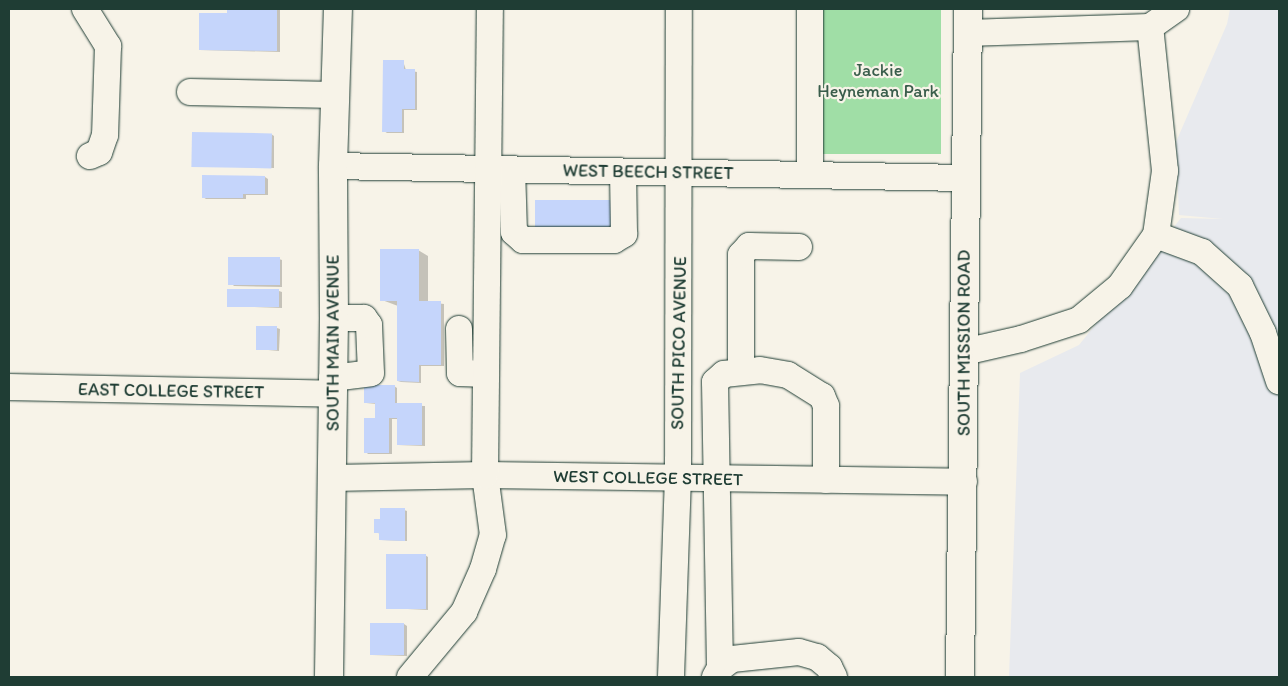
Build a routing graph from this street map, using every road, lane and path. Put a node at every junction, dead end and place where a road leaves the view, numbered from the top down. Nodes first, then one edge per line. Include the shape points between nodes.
1 (85, 9) edge
2 (338, 9) edge
3 (490, 9) edge
4 (679, 9) edge
5 (810, 9) edge
6 (1176, 9) edge
7 (1052, 20) edge
8 (968, 21) edge
9 (1150, 27) junction
10 (190, 92) dead end
11 (334, 95) junction
12 (90, 156) dead end
13 (333, 166) junction
14 (501, 169) junction
15 (624, 172) junction
16 (681, 172) junction
17 (810, 175) junction
18 (964, 178) junction
19 (1156, 236) junction
20 (799, 247) dead end
21 (334, 318) junction
22 (459, 328) dead end
23 (964, 352) junction
24 (741, 372) junction
25 (486, 374) junction
26 (1279, 381) edge
27 (332, 386) junction
28 (9, 387) edge
29 (485, 475) junction
30 (332, 478) junction
31 (678, 478) junction
32 (718, 479) junction
33 (826, 480) junction
34 (964, 482) junction
35 (718, 673) edge
36 (329, 677) edge
37 (410, 677) edge
38 (671, 677) edge
39 (834, 677) edge
40 (960, 677) edge

1 - 12 street via 108,46 105,135 99,152
2 - 11 main road, SOUTH MAIN AVENUE
3 - 14 street
4 - 16 street, SOUTH PICO AVENUE
5 - 17 street
6 - 9 street
7 - 8 street
7 - 9 street
8 - 18 main road, SOUTH MISSION ROAD
9 - 19 street via 1165,171
10 - 11 street
11 - 13 main road, SOUTH MAIN AVENUE
13 - 14 street, WEST BEECH STREET
13 - 21 main road, SOUTH MAIN AVENUE
14 - 15 street, WEST BEECH STREET
14 - 15 street via 514,232 524,240 614,240 624,234
14 - 25 street
15 - 16 street, WEST BEECH STREET
16 - 17 street, WEST BEECH STREET
16 - 31 street, SOUTH PICO AVENUE
17 - 18 street, WEST BEECH STREET
18 - 23 main road, SOUTH MISSION ROAD
19 - 23 street via 1120,286 1079,320 1021,339
19 - 26 street via 1202,252 1240,286 1263,333
20 - 24 street via 749,246 741,255
21 - 27 main road, SOUTH MAIN AVENUE
21 - 27 street, EAST COLLEGE STREET via 364,318 369,326 371,373
22 - 25 street via 460,373
23 - 34 main road, SOUTH MISSION ROAD
24 - 32 street via 724,374 715,382
24 - 33 street via 760,370 788,375 822,396 826,413
25 - 29 street
27 - 28 street, EAST COLLEGE STREET
27 - 30 main road, SOUTH MAIN AVENUE
29 - 30 street, WEST COLLEGE STREET
29 - 31 street, WEST COLLEGE STREET
29 - 37 street via 493,535 483,569 464,612
30 - 36 main road, SOUTH MAIN AVENUE
31 - 32 street, WEST COLLEGE STREET
31 - 38 street, SOUTH PICO AVENUE
32 - 33 street, WEST COLLEGE STREET
32 - 35 street
33 - 34 street, WEST COLLEGE STREET
34 - 40 main road, SOUTH MISSION ROAD
35 - 39 street via 732,659 799,652 817,657 829,667

